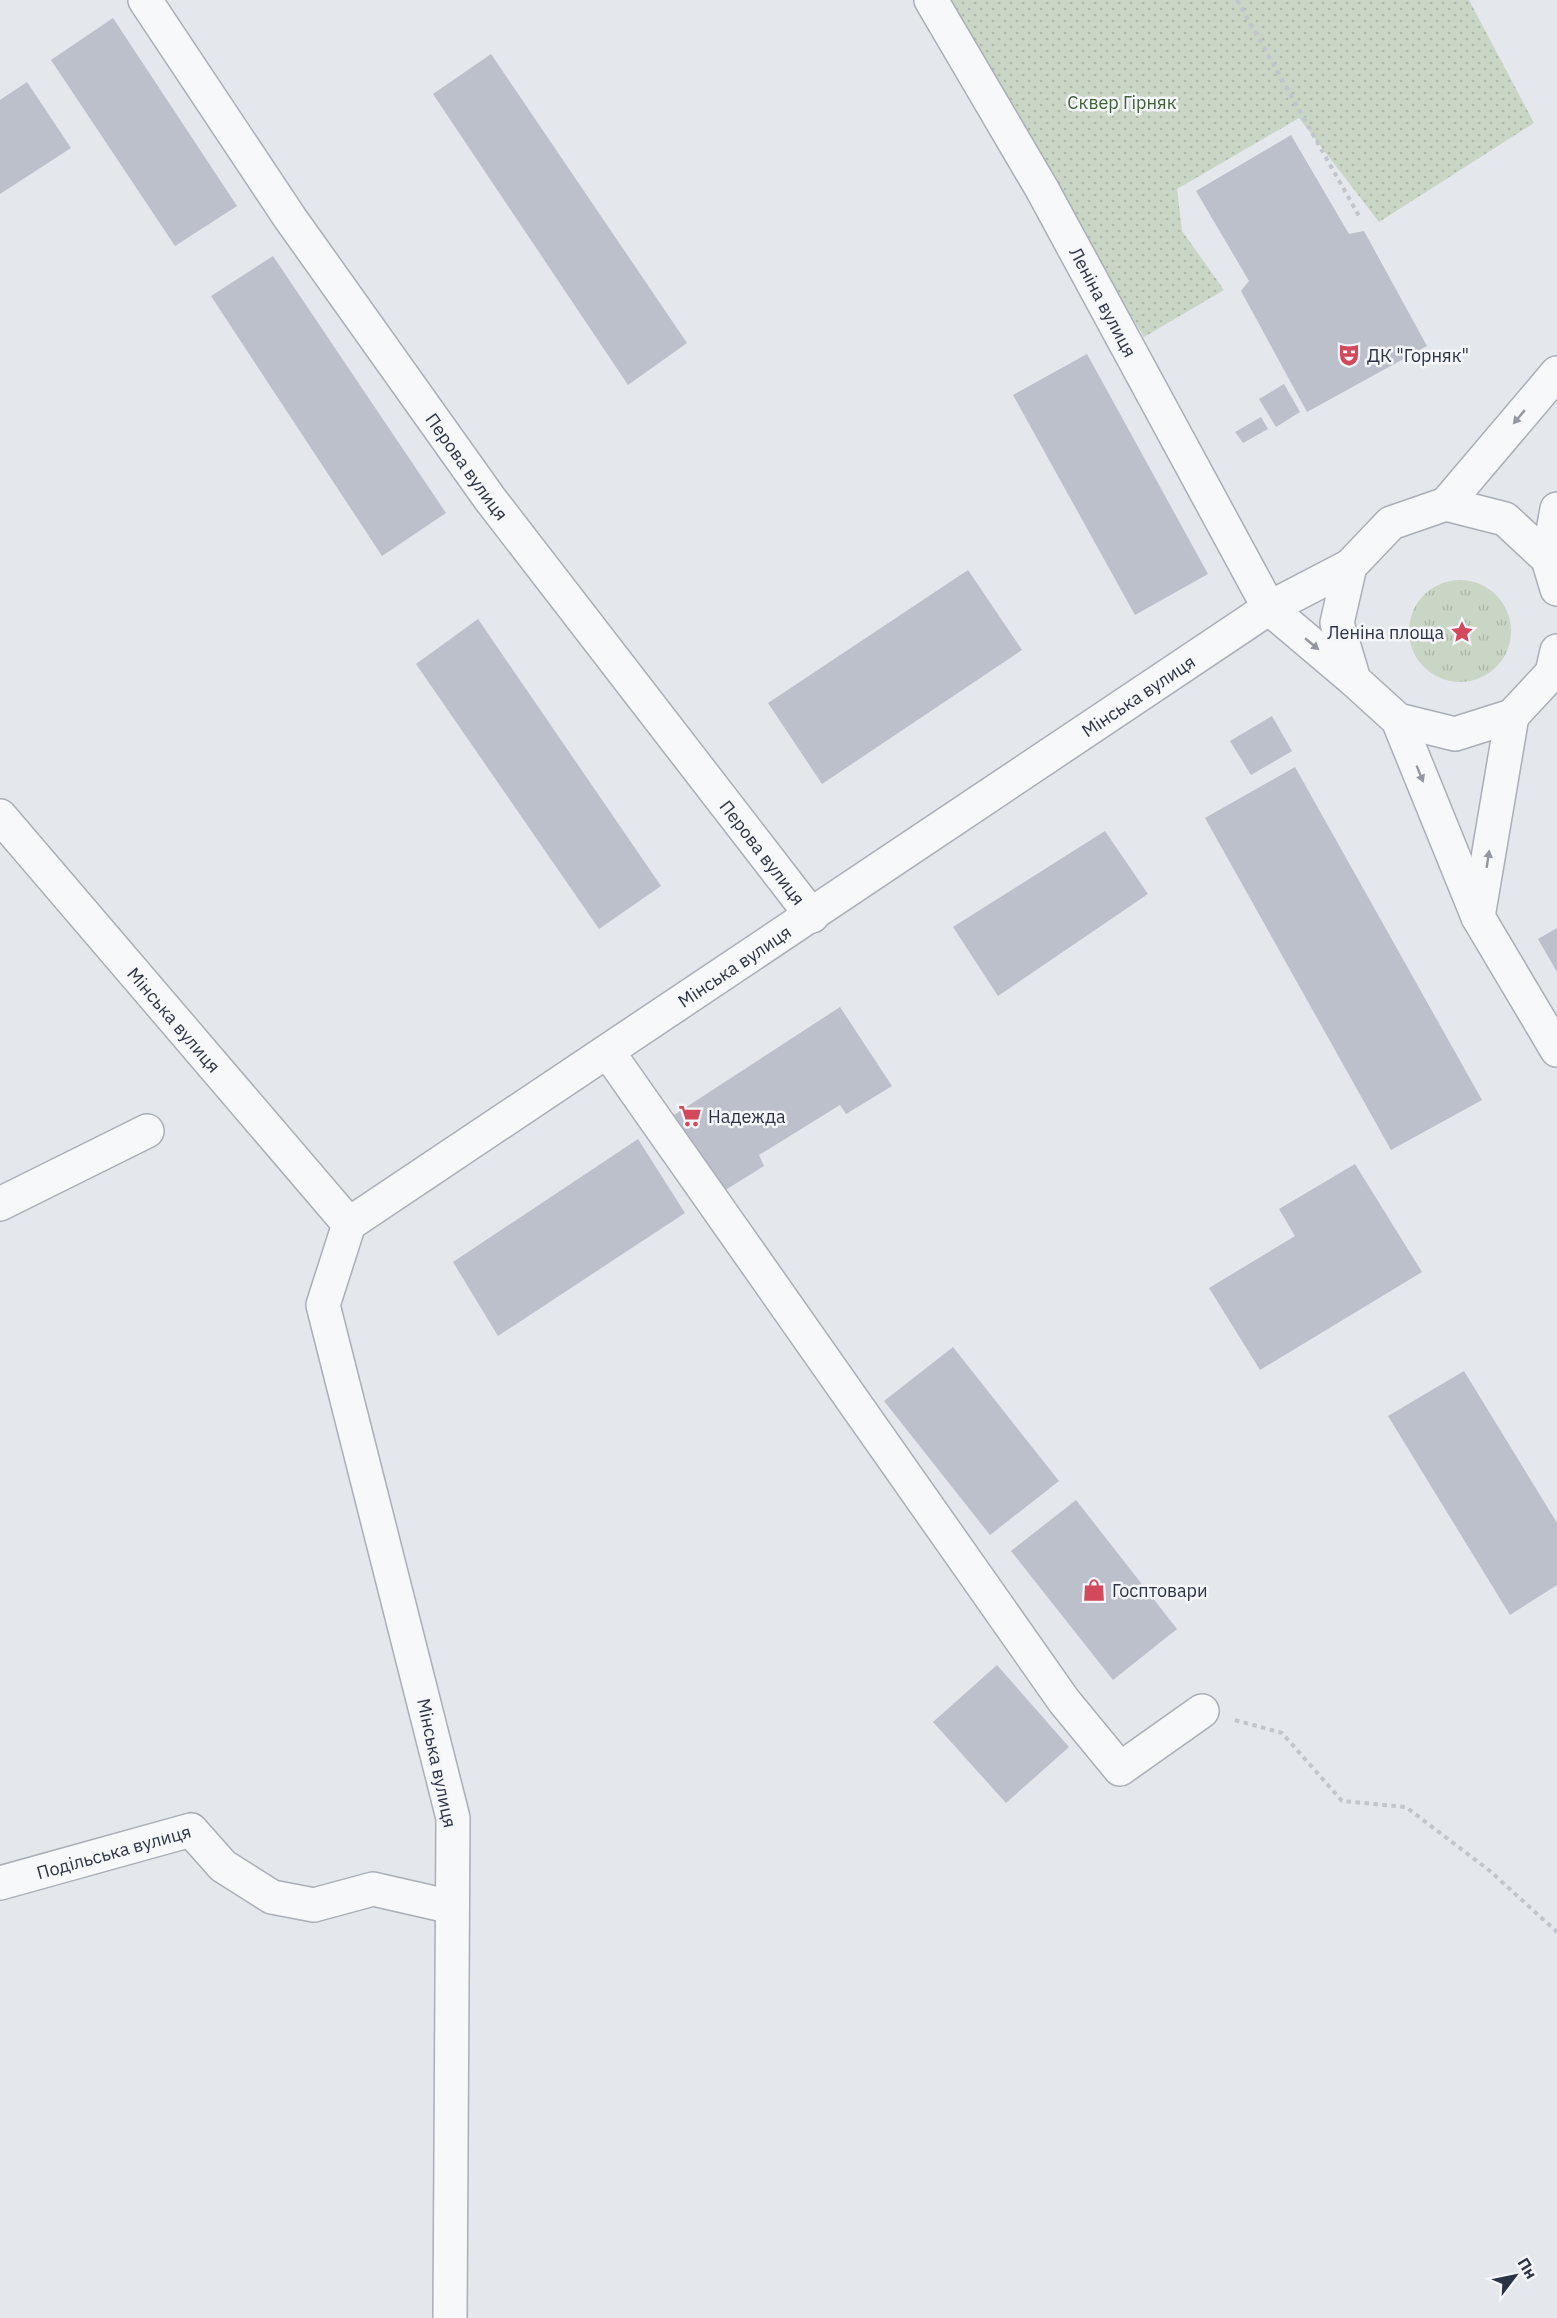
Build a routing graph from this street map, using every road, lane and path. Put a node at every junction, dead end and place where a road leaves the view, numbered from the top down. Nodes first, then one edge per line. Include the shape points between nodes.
1 (145, 0) edge
2 (931, 0) edge
3 (1237, 0) edge
4 (1359, 216) dead end
5 (1557, 373) edge
6 (1446, 504) junction
7 (1557, 509) edge
8 (1350, 566) junction
9 (1552, 574) edge
10 (1269, 608) junction
11 (1557, 651) edge
12 (1354, 680) junction
13 (1512, 716) junction
14 (1398, 720) junction
15 (0, 816) edge
16 (812, 916) junction
17 (1478, 917) junction
18 (1557, 1050) edge
19 (608, 1052) junction
20 (147, 1131) dead end
21 (0, 1204) edge
22 (349, 1224) junction
23 (1202, 1712) joint
24 (0, 1883) edge
25 (452, 1907) junction
26 (1557, 1932) edge
27 (450, 2318) edge

1 - 16 street, Перова вулиця via 290,218 490,499
2 - 10 street, Леніна вулиця via 1042,189
3 - 4 path
5 -> 6 street
6 - 8 street via 1391,523
6 - 9 street via 1505,519
7 - 9 street
8 - 10 street, Мінська вулиця
8 - 12 street via 1337,623
10 -> 12 street
10 - 16 street, Мінська вулиця
11 - 13 street via 1552,673
12 - 14 street
13 - 14 street via 1455,734
17 -> 13 street
14 -> 17 street
15 - 22 street, Мінська вулиця
16 - 19 street, Мінська вулиця
17 - 18 street
19 - 22 street, Мінська вулиця
19 - 23 street via 1064,1701 1120,1769
20 - 21 street
22 - 25 street, Мінська вулиця via 323,1305 453,1818
23 - 26 path via 1282,1733 1342,1801 1406,1806 1490,1871
24 - 25 street, Подільська вулиця via 191,1830 224,1866 272,1897 314,1905 374,1889
25 - 27 street, Мінська вулиця

